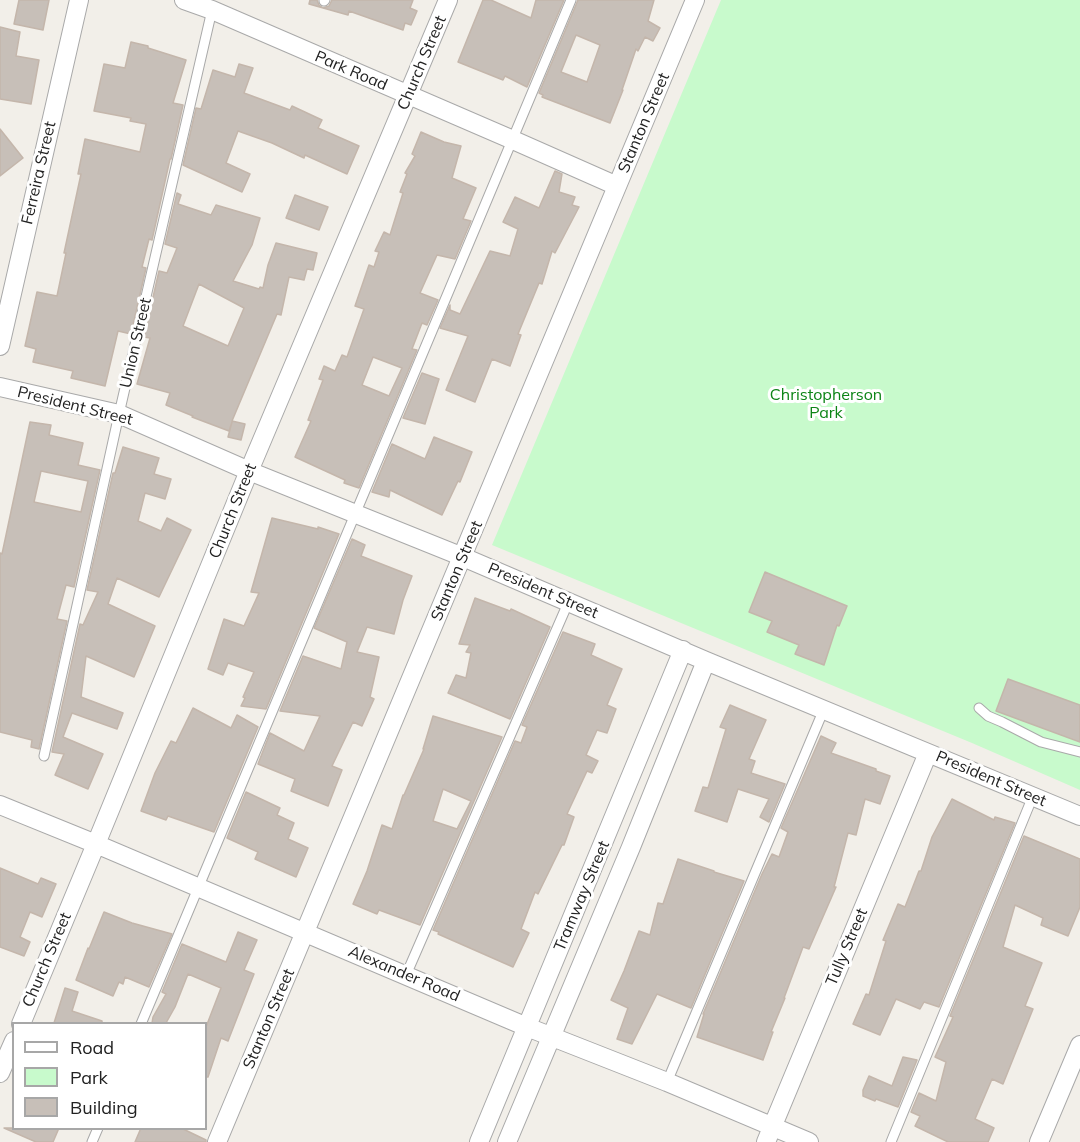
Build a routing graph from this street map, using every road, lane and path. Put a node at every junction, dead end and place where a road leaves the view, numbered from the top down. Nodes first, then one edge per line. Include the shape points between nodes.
1 (79, 0) edge
2 (183, 0) edge
3 (448, 0) edge
4 (571, 0) edge
5 (695, 0) edge
6 (214, 5) edge
7 (408, 96) junction
8 (513, 140) junction
9 (617, 186) junction
10 (0, 346) edge
11 (0, 387) edge
12 (119, 414) junction
13 (249, 471) junction
14 (355, 513) junction
15 (463, 557) junction
16 (568, 603) junction
17 (683, 651) junction
18 (706, 661) junction
19 (979, 708) dead end
20 (824, 709) junction
21 (1080, 752) edge
22 (928, 753) junction
23 (44, 756) dead end
24 (1033, 796) junction
25 (0, 805) edge
26 (1080, 816) edge
27 (607, 836) junction
28 (96, 844) junction
29 (631, 847) junction
30 (198, 887) junction
31 (305, 932) junction
32 (406, 975) junction
33 (21, 1022) edge
34 (141, 1022) edge
35 (527, 1027) junction
36 (551, 1036) junction
37 (1080, 1045) edge
38 (12, 1046) edge
39 (0, 1073) edge
40 (667, 1082) junction
41 (769, 1134) edge
42 (217, 1142) edge
43 (479, 1142) edge
44 (507, 1142) edge
45 (809, 1142) edge
46 (891, 1142) edge
47 (1039, 1142) edge

1 - 10 street, Ferreira Street
2 - 6 street, Park Road
3 - 7 street, Church Street
4 - 8 lane
5 - 9 street, Stanton Street
6 - 7 street, Park Road
6 - 12 lane, Union Street
7 - 8 street, Park Road
7 - 13 street, Church Street
8 - 9 street, Park Road
8 - 14 lane
9 - 15 street, Stanton Street
11 - 12 street, President Street
12 - 13 street, President Street
12 - 23 lane, Union Street
13 - 14 street, President Street
13 - 28 street, Church Street
14 - 15 street, President Street
14 - 30 lane
15 - 16 street, President Street
15 - 31 street, Stanton Street
16 - 17 street, President Street
16 - 32 lane
17 - 18 street, President Street
17 - 27 street, Tramway Street
18 - 20 street, President Street
18 - 29 street, Tramway Street
19 - 21 lane via 987,716 1041,742
20 - 22 street, President Street
20 - 40 lane
22 - 24 street, President Street
22 - 41 street, Tully Street
24 - 26 street, President Street
24 - 46 lane
25 - 28 street, Alexander Road
27 - 29 street
27 - 35 street, Tramway Street
28 - 30 street, Alexander Road
28 - 33 street, Church Street
29 - 36 street, Tramway Street
30 - 31 street, Alexander Road
30 - 34 lane
31 - 32 street, Alexander Road
31 - 42 street, Stanton Street
32 - 35 street, Alexander Road
35 - 36 street, Alexander Road
35 - 43 street, Tramway Street
36 - 40 street, Alexander Road
36 - 44 street, Tramway Street
37 - 47 street
38 - 39 street
40 - 41 street, Alexander Road
41 - 45 street, Alexander Road

